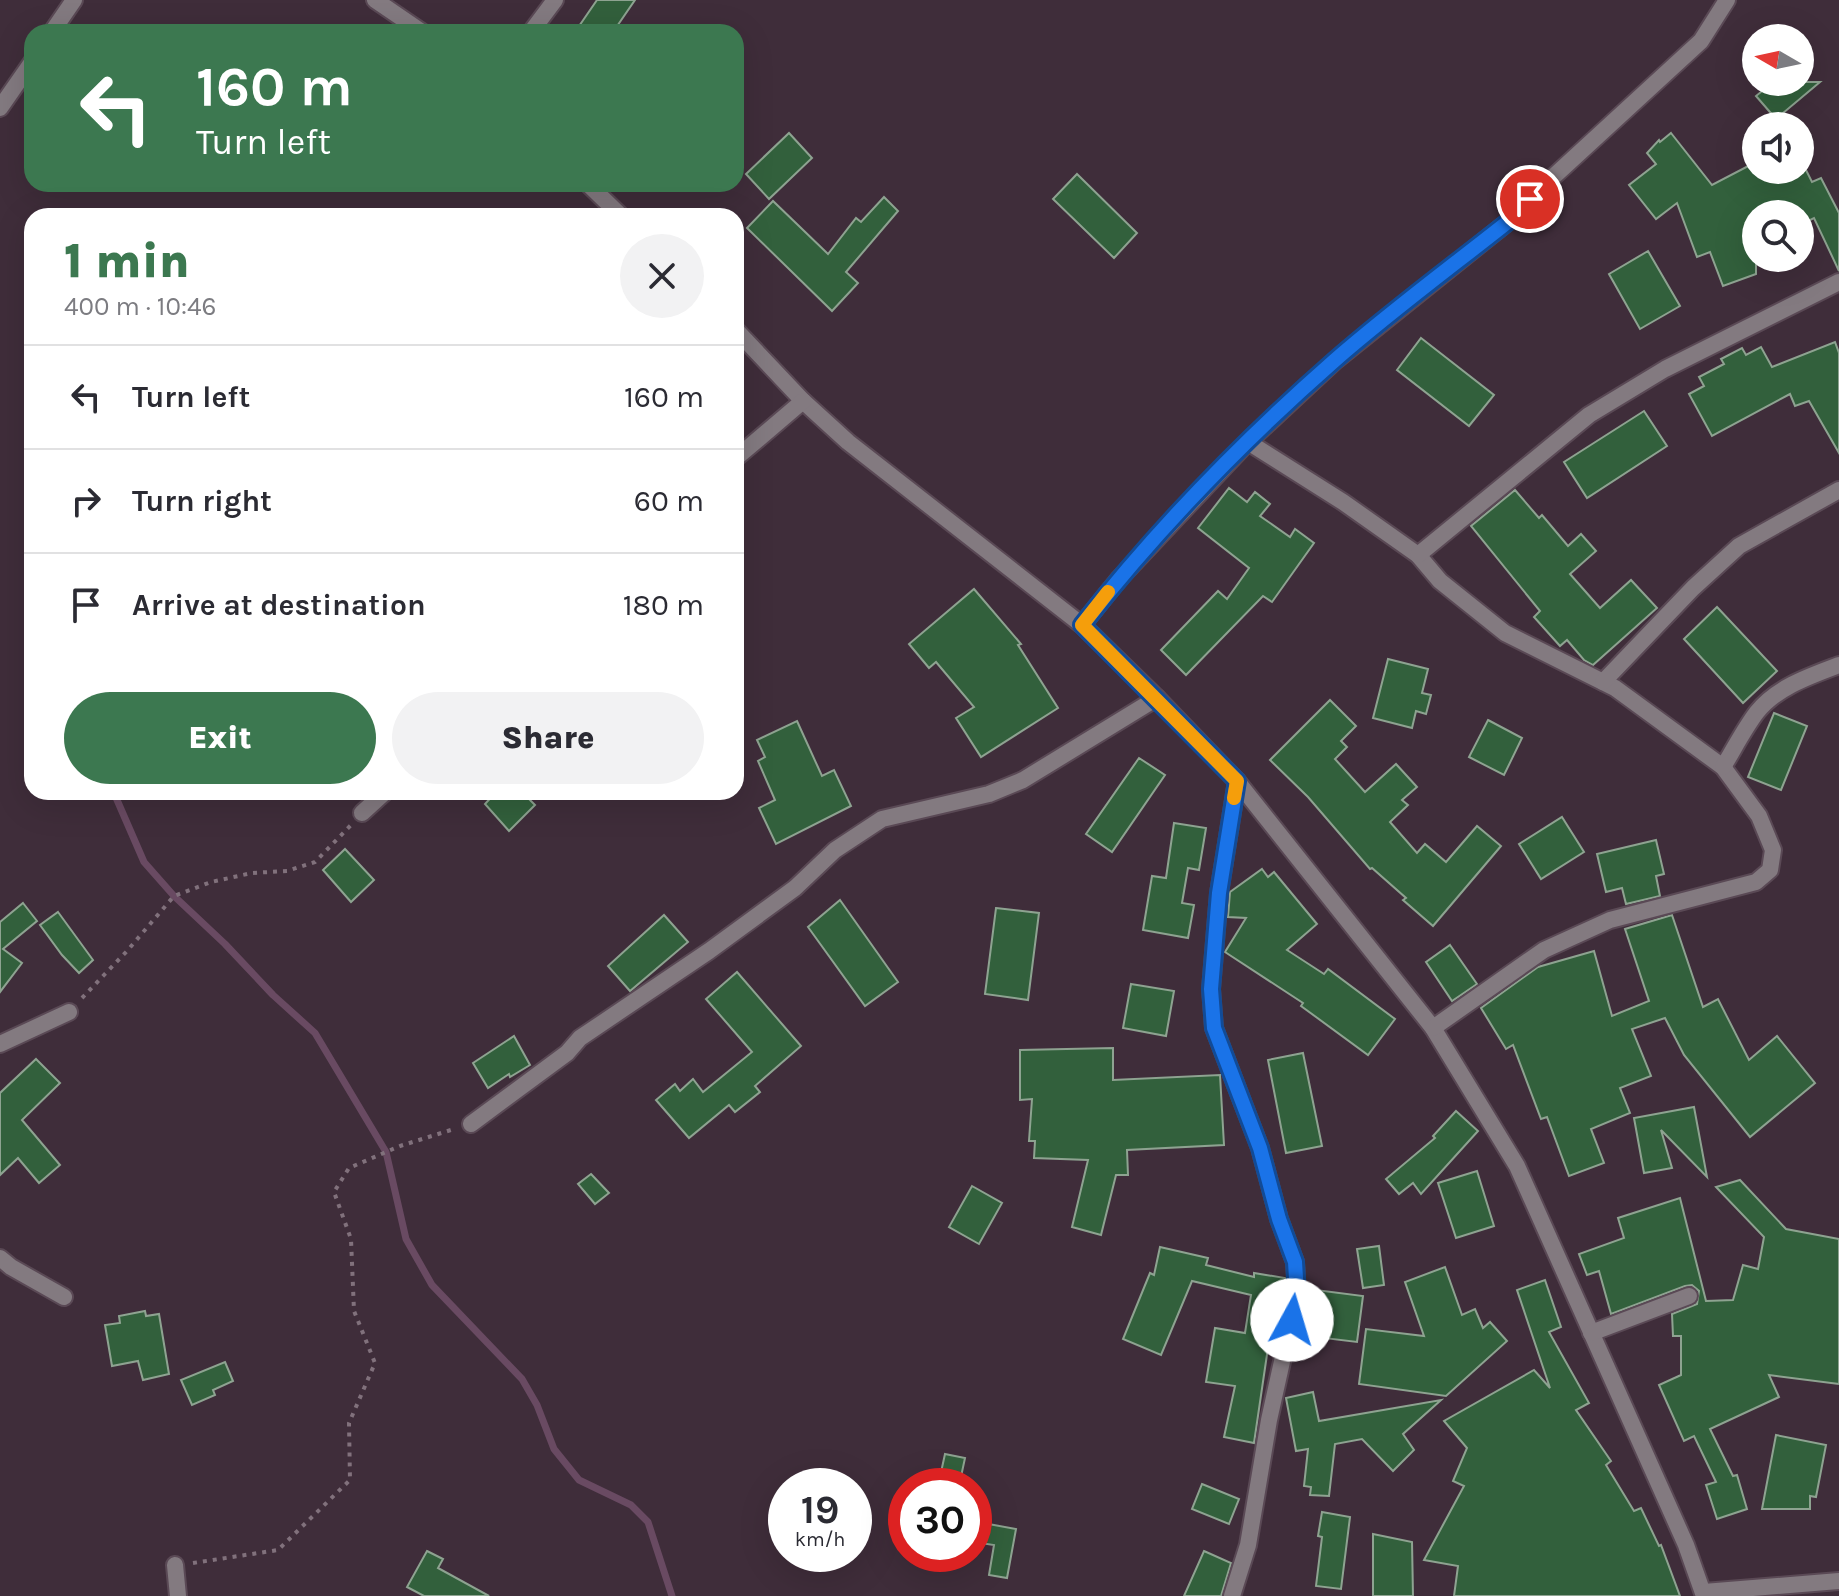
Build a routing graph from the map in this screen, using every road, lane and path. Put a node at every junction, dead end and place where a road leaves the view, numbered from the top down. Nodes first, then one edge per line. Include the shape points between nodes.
1 (74, 0) edge
2 (375, 0) edge
3 (555, 0) edge
4 (1727, 0) edge
5 (58, 24) edge
6 (410, 24) edge
7 (537, 24) edge
8 (24, 74) edge
9 (0, 108) edge
10 (596, 192) edge
11 (613, 208) edge
12 (1839, 282) edge
13 (744, 338) edge
14 (803, 401) junction
15 (1248, 442) junction
16 (744, 451) edge
17 (1839, 490) edge
18 (1418, 555) junction
19 (1082, 625) junction
20 (1839, 665) edge
21 (1603, 682) junction
22 (1157, 698) junction
23 (1723, 767) junction
24 (1237, 781) junction
25 (376, 800) edge
26 (362, 813) joint
27 (69, 1012) joint
28 (1433, 1028) junction
29 (0, 1044) edge
30 (471, 1124) joint
31 (0, 1258) edge
32 (1689, 1296) dead end
33 (64, 1297) dead end
34 (1591, 1333) junction
35 (175, 1565) joint
36 (1839, 1581) edge
37 (1704, 1594) edge
38 (178, 1596) edge
39 (1232, 1596) edge

1 - 5 street
2 - 6 street
3 - 7 street
4 - 15 street via 1701,41 1509,221 1335,361
8 - 9 street
10 - 11 street
12 - 18 street via 1665,369 1589,415
13 - 14 street
14 - 16 street
14 - 19 street
15 - 18 street
15 - 19 street
17 - 21 street via 1739,546
18 - 21 street via 1440,581 1505,633
19 - 22 street
20 - 23 street via 1774,696 1757,712
21 - 23 street
22 - 24 street
22 - 30 street via 1023,780 989,794 882,819 709,951 580,1038
23 - 28 street via 1759,816 1773,850 1770,870 1756,882 1610,920 1544,950
24 - 28 street
24 - 39 street via 1219,893 1211,989 1214,1028 1260,1148 1295,1262 1297,1294 1248,1545
25 - 26 street
26 - 27 path via 315,862 211,882 174,896
27 - 29 street
28 - 34 street via 1517,1166
30 - 35 path via 349,1168 334,1192 351,1239 354,1311 375,1363 349,1423 350,1480 278,1550
31 - 33 street
32 - 34 street
34 - 37 street
35 - 38 street
36 - 37 street

